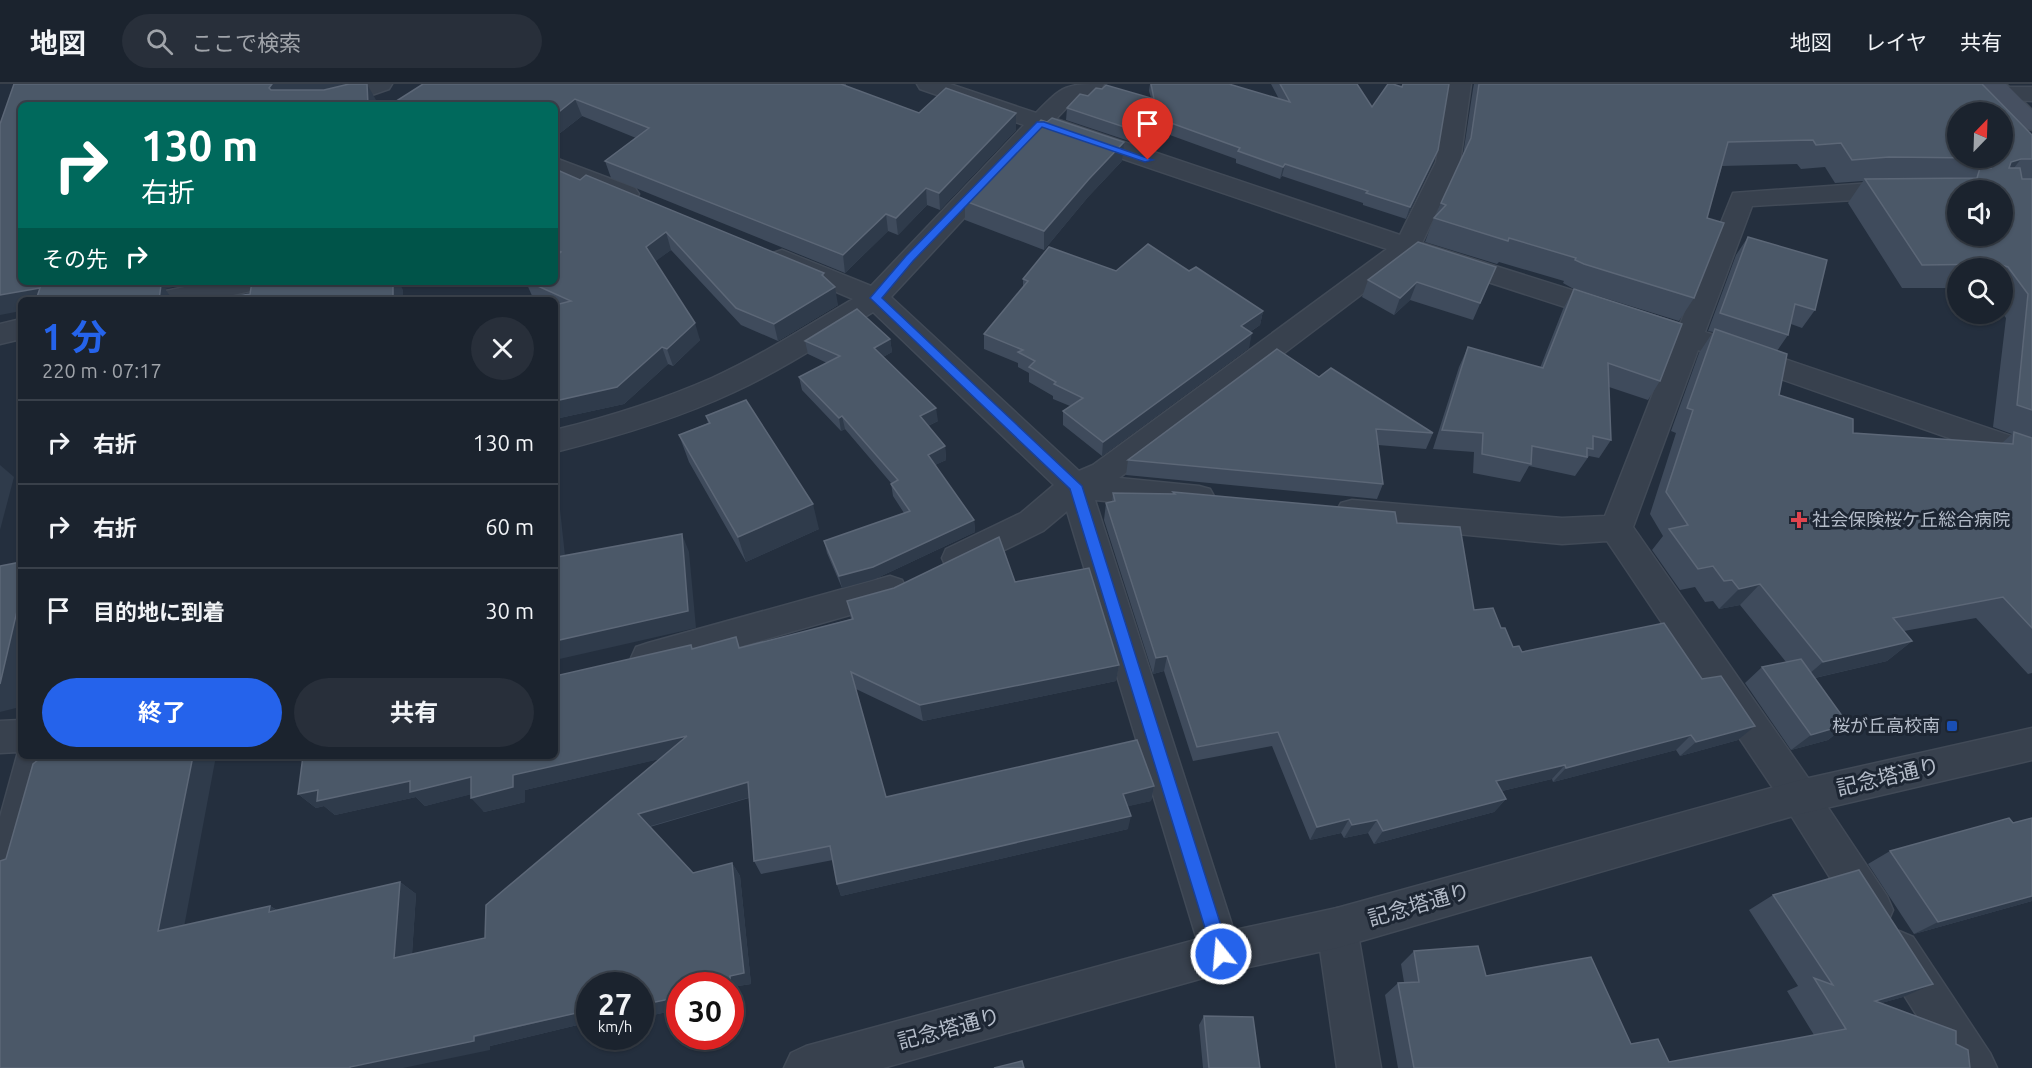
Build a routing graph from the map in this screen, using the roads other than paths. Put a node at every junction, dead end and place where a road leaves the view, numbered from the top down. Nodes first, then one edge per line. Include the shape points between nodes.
1 (928, 84) edge
2 (1092, 84) edge
3 (1460, 84) edge
4 (1999, 89) edge
5 (382, 90) edge
6 (2032, 94) edge
7 (310, 102) edge
8 (2032, 123) edge
9 (1040, 124) junction
10 (558, 167) edge
11 (1947, 192) edge
12 (648, 203) edge
13 (1407, 247) junction
14 (757, 249) edge
15 (239, 285) edge
16 (181, 297) edge
17 (875, 298) junction
18 (18, 330) edge
19 (0, 334) edge
20 (1690, 337) junction
21 (558, 440) edge
22 (2032, 454) edge
23 (1075, 486) junction
24 (1230, 501) edge
25 (1324, 509) edge
26 (1616, 528) junction
27 (614, 665) edge
28 (18, 736) edge
29 (0, 737) edge
30 (2032, 744) edge
31 (34, 759) edge
32 (1800, 797) junction
33 (0, 890) edge
34 (1337, 928) junction
35 (1221, 954) junction
36 (806, 1068) edge
37 (1359, 1068) edge
38 (1975, 1068) edge

1 - 9 street
2 - 9 street via 1065,96
3 - 13 street via 1448,162
4 - 6 street
4 - 8 main road
5 - 7 street
9 - 13 street
9 - 17 street
10 - 12 street
11 - 20 street via 1872,191 1742,199
13 - 20 street
13 - 23 street via 1104,473
14 - 17 street
15 - 16 street
17 - 21 street via 723,385 596,431
17 - 23 street
18 - 19 street
20 - 22 street
20 - 26 street
23 - 24 street
23 - 27 street via 1032,522 884,593
23 - 35 street
25 - 26 street via 1562,531
26 - 32 street
28 - 29 street
30 - 32 street, 記念塔通り
31 - 33 street
32 - 34 street, 記念塔通り
32 - 38 street
34 - 35 street, 記念塔通り
34 - 37 street
35 - 36 street, 記念塔通り

